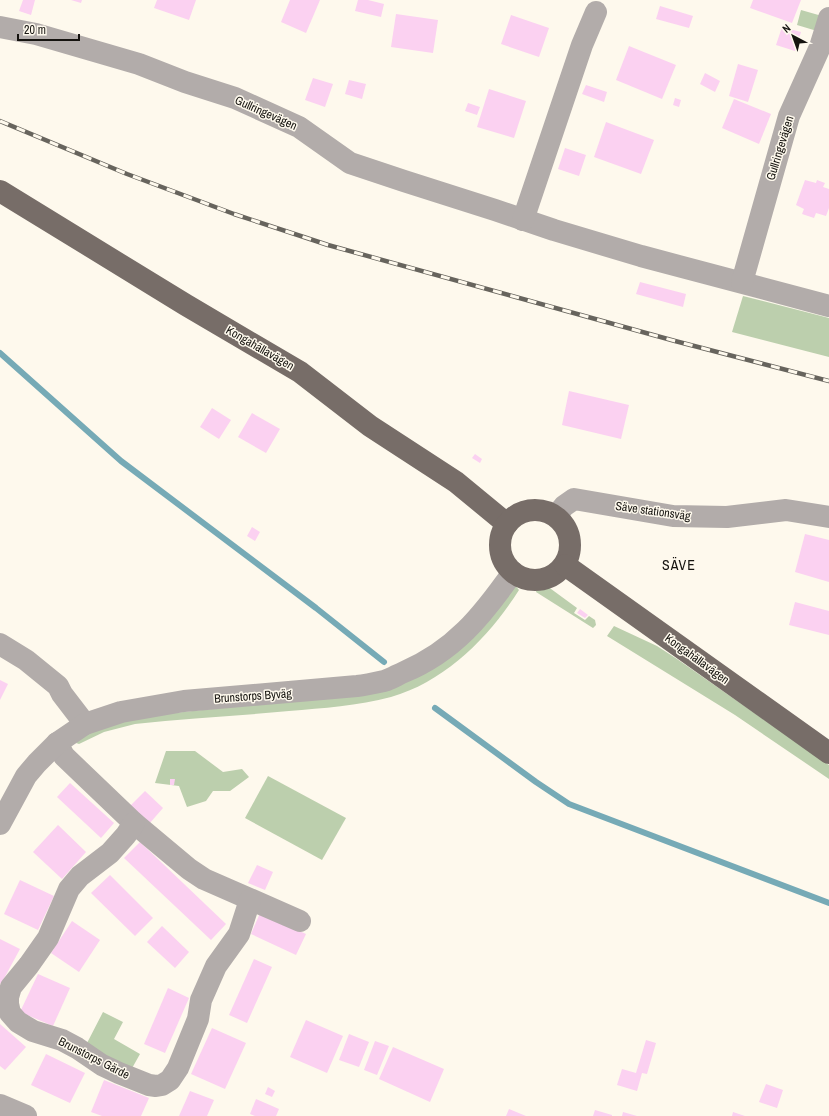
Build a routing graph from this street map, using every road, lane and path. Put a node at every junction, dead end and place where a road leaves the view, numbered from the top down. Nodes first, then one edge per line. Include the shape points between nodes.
1 (596, 12) dead end
2 (829, 18) edge
3 (0, 27) edge
4 (0, 191) edge
5 (523, 220) junction
6 (742, 282) junction
7 (829, 306) edge
8 (556, 516) junction
9 (829, 517) edge
10 (507, 524) junction
11 (565, 565) junction
12 (513, 572) junction
13 (0, 644) edge
14 (85, 724) junction
15 (57, 743) junction
16 (829, 753) edge
17 (134, 823) junction
18 (0, 824) edge
19 (250, 900) junction
20 (300, 921) dead end
21 (0, 1105) edge
22 (26, 1116) edge

1 - 5 street via 582,45
2 - 6 street, Gullringevägen via 820,48 789,116
3 - 5 street, Gullringevägen via 36,34 139,64 235,98 299,127 350,163
4 - 10 main road, Kongahällavägen via 300,372 370,426 456,482
5 - 6 street, Gullringevägen via 641,256
6 - 7 street, Gullringevägen
8 - 9 street, Säve stationsväg via 574,499 673,516 727,517 786,510
8 - 10 main road via 533,509 516,515
8 - 11 main road via 566,527 571,542
10 - 12 main road via 500,546 502,558
11 - 12 main road via 556,574 544,579 531,580
11 - 16 main road, Kongahällavägen
12 - 14 street, Brunstorps Byväg via 484,612 446,649 416,667 385,680 357,686 184,701 121,712
13 - 14 street via 26,660 58,686
14 - 15 street, Brunstorps Byväg
15 - 17 street via 64,756
15 - 18 street, Brunstorps Byväg via 26,776
17 - 19 street via 204,879
17 - 19 street, Brunstorps Gärde via 110,853 80,876 69,889 48,938 12,987 8,997 10,1013 18,1022 33,1031 62,1040 119,1073 149,1085 162,1085 170,1080 178,1068 198,1020 201,1000 216,966 239,934
19 - 20 street
21 - 22 street

